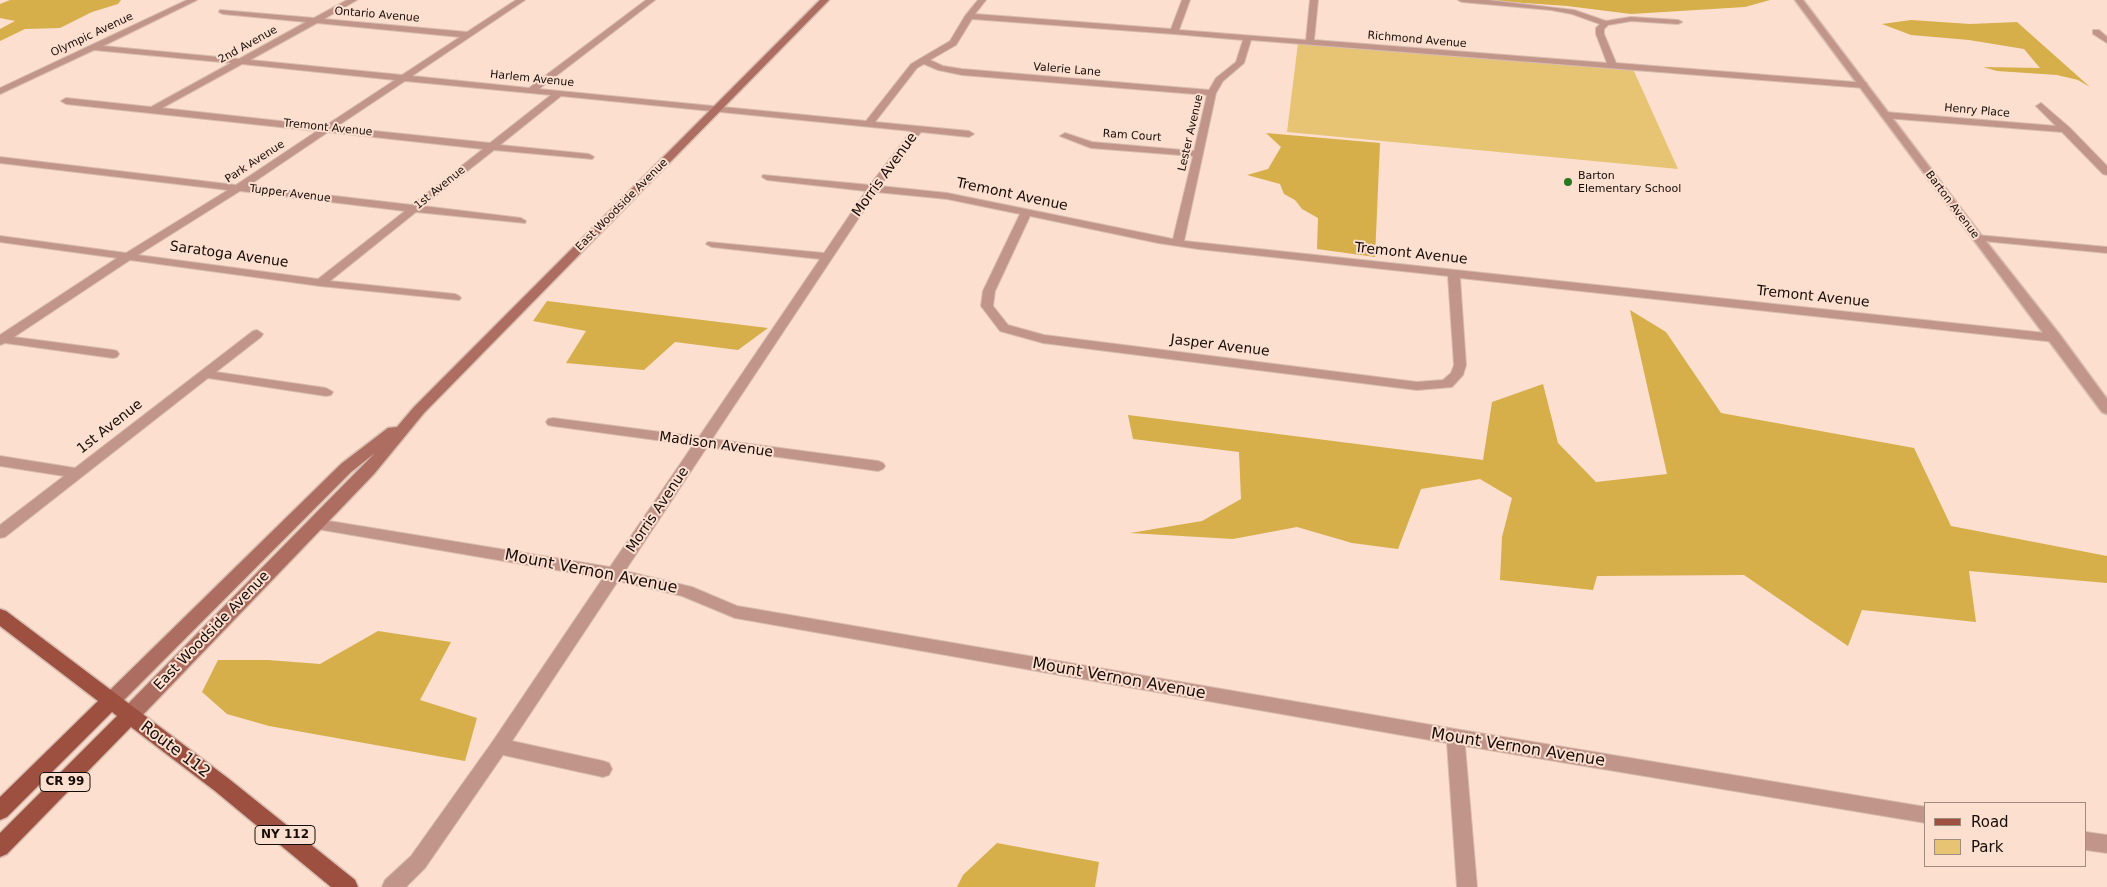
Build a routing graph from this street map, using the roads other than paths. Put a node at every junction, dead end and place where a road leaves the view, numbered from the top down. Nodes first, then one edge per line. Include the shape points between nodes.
1 (193, 0) edge
2 (353, 0) edge
3 (521, 0) edge
4 (650, 0) edge
5 (824, 0) edge
6 (982, 0) edge
7 (1186, 0) edge
8 (1314, 0) edge
9 (1462, 0) edge
10 (1799, 0) edge
11 (223, 12) dead end
12 (969, 16) junction
13 (315, 21) junction
14 (1678, 22) dead end
15 (1605, 23) junction
16 (1174, 32) junction
17 (2096, 32) dead end
18 (468, 35) junction
19 (1247, 39) junction
20 (2107, 41) edge
21 (1310, 43) junction
22 (93, 47) junction
23 (922, 60) junction
24 (241, 62) junction
25 (1613, 66) junction
26 (405, 78) junction
27 (1864, 85) junction
28 (531, 90) junction
29 (0, 91) edge
30 (559, 93) junction
31 (1212, 93) junction
32 (66, 100) dead end
33 (2041, 106) dead end
34 (154, 109) junction
35 (717, 109) junction
36 (1885, 115) junction
37 (868, 124) junction
38 (330, 128) junction
39 (918, 129) junction
40 (2067, 130) junction
41 (968, 134) dead end
42 (1065, 136) dead end
43 (491, 146) junction
44 (1200, 154) junction
45 (589, 157) dead end
46 (0, 160) edge
47 (2107, 172) edge
48 (767, 177) dead end
49 (239, 187) junction
50 (874, 188) junction
51 (414, 209) junction
52 (1026, 214) junction
53 (521, 221) dead end
54 (1977, 238) junction
55 (0, 240) edge
56 (1178, 243) junction
57 (712, 244) dead end
58 (2107, 250) edge
59 (127, 257) junction
60 (828, 257) junction
61 (1454, 274) junction
62 (320, 282) junction
63 (455, 298) dead end
64 (258, 334) dead end
65 (2055, 338) junction
66 (1, 340) edge
67 (114, 354) dead end
68 (206, 374) junction
69 (326, 392) dead end
70 (2107, 409) edge
71 (419, 410) junction
72 (553, 422) dead end
73 (703, 443) junction
74 (0, 460) edge
75 (878, 466) dead end
76 (77, 473) junction
77 (317, 524) junction
78 (0, 533) edge
79 (615, 574) junction
80 (0, 616) edge
81 (110, 702) junction
82 (129, 716) junction
83 (1454, 737) junction
84 (499, 746) junction
85 (603, 769) dead end
86 (0, 812) edge
87 (1924, 815) edge
88 (2087, 841) edge
89 (2107, 844) edge
90 (0, 847) edge
91 (347, 887) edge
92 (392, 887) edge
93 (1467, 887) edge

1 - 22 street, Olympic Avenue
2 - 13 street, 2nd Avenue
3 - 18 street, Park Avenue
4 - 28 street
5 - 35 main road, East Woodside Avenue / CR 99
6 - 12 street
7 - 16 street
8 - 21 street
9 - 15 street via 1551,8
10 - 27 street, Barton Avenue
11 - 13 street, Ontario Avenue
12 - 16 street, Richmond Avenue
12 - 23 street via 953,43
13 - 18 street, Ontario Avenue
13 - 24 street, 2nd Avenue
14 - 15 street via 1631,20
15 - 25 street via 1600,34
16 - 19 street, Richmond Avenue
17 - 20 street
18 - 26 street, Park Avenue
19 - 21 street, Richmond Avenue
19 - 31 street, Lester Avenue via 1240,63 1219,80
21 - 25 street, Richmond Avenue
22 - 24 street, Harlem Avenue
22 - 29 street, Olympic Avenue
23 - 31 street, Valerie Lane via 962,72
23 - 37 street via 904,77
24 - 26 street, Harlem Avenue
24 - 34 street, 2nd Avenue
25 - 27 street, Richmond Avenue
26 - 28 street, Harlem Avenue
26 - 38 street, Park Avenue
27 - 36 street, Barton Avenue
28 - 30 street, Harlem Avenue
30 - 35 street, Harlem Avenue
30 - 43 street, 1st Avenue
31 - 44 street, Lester Avenue
32 - 34 street, Tremont Avenue
33 - 40 street
34 - 38 street, Tremont Avenue
35 - 37 street, Harlem Avenue
35 - 71 main road, East Woodside Avenue / CR 99
36 - 40 street, Henry Place
36 - 54 street, Barton Avenue
37 - 39 street, Harlem Avenue
38 - 43 street, Tremont Avenue
38 - 49 street, Park Avenue
39 - 41 street, Harlem Avenue
39 - 50 street, Morris Avenue
40 - 47 street
42 - 44 street, Ram Court via 1091,146
43 - 45 street, Tremont Avenue
43 - 51 street, 1st Avenue
44 - 56 street, Lester Avenue
46 - 49 street, Tupper Avenue
48 - 50 street, Tremont Avenue
49 - 51 street, Tupper Avenue
49 - 59 street, Park Avenue
50 - 52 street, Tremont Avenue via 947,196
50 - 60 street, Morris Avenue
51 - 53 street, Tupper Avenue
51 - 62 street, 1st Avenue
52 - 56 street, Tremont Avenue
52 - 61 street, Jasper Avenue via 989,291 987,306 1004,328 1043,339 1417,386 1447,384 1457,376 1460,365
54 - 58 street
54 - 65 street, Barton Avenue
55 - 59 street, Saratoga Avenue
56 - 61 street, Tremont Avenue
57 - 60 street
59 - 62 street, Saratoga Avenue
59 - 66 street, Park Avenue
60 - 73 street, Morris Avenue
61 - 65 street, Tremont Avenue
62 - 63 street, Saratoga Avenue
64 - 68 street, 1st Avenue
65 - 70 street, Barton Avenue
66 - 67 street
68 - 69 street
68 - 76 street, 1st Avenue
71 - 77 main road, East Woodside Avenue / CR 99 via 369,470
71 - 81 main road, East Woodside Avenue / CR 99 via 346,468
72 - 73 street, Madison Avenue
73 - 75 street, Madison Avenue
73 - 79 street, Morris Avenue
74 - 76 street
76 - 78 street, 1st Avenue
77 - 79 street, Mount Vernon Avenue
77 - 82 main road, East Woodside Avenue / CR 99
79 - 83 street, Mount Vernon Avenue via 686,591 735,612
79 - 84 street, Morris Avenue
80 - 81 main road, Route 112 / NY 112
81 - 82 main road, Route 112 / NY 112
81 - 86 main road, East Woodside Avenue / CR 99
82 - 90 main road, East Woodside Avenue / CR 99
82 - 91 main road, Route 112 / NY 112 via 229,791
83 - 87 street, Mount Vernon Avenue
83 - 93 street
84 - 85 street
84 - 92 street, Morris Avenue via 418,862
88 - 89 street

